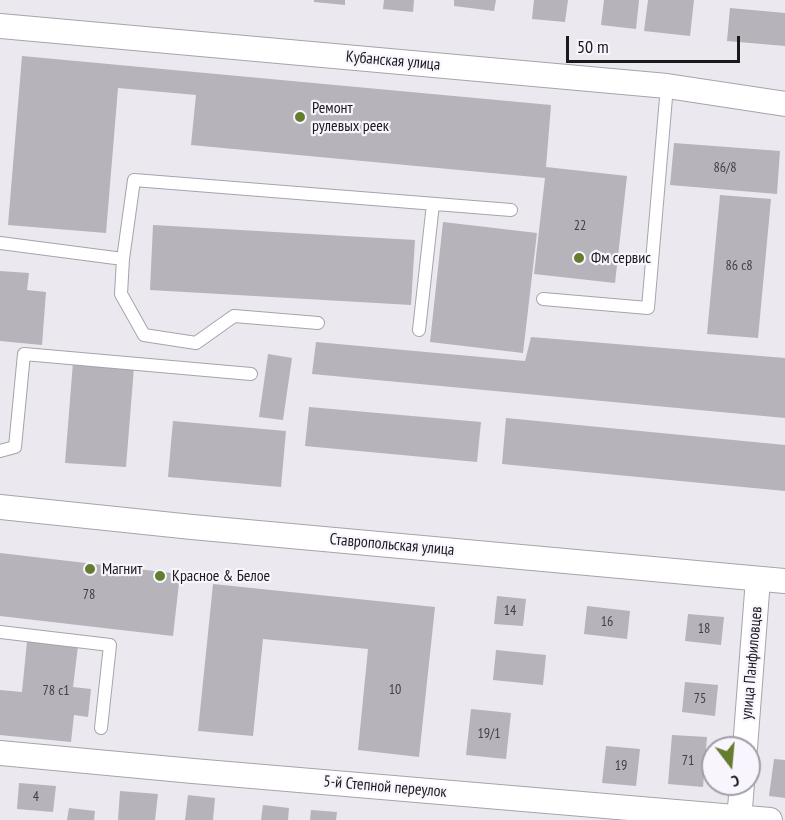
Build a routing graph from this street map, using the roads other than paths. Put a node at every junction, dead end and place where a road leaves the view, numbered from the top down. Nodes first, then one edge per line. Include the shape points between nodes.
1 (0, 26) edge
2 (667, 86) junction
3 (785, 104) edge
4 (433, 204) junction
5 (511, 210) dead end
6 (0, 243) edge
7 (123, 259) junction
8 (543, 299) dead end
9 (318, 323) dead end
10 (419, 330) dead end
11 (251, 374) dead end
12 (0, 451) edge
13 (0, 507) edge
14 (758, 579) junction
15 (785, 581) edge
16 (0, 633) edge
17 (101, 728) dead end
18 (746, 736) edge
19 (0, 753) edge
20 (741, 796) edge
21 (739, 818) edge
22 (770, 820) edge

1 - 2 street, Кубанская улица
2 - 3 street, Кубанская улица
2 - 8 lane via 648,308
4 - 5 lane
4 - 7 lane via 134,180
4 - 10 lane
6 - 7 lane
7 - 9 lane via 121,294 144,335 196,343 234,316
11 - 12 lane via 24,354 15,447
13 - 14 street, Ставропольская улица
14 - 15 street, Ставропольская улица
14 - 18 street, улица Панфиловцев
16 - 17 lane via 110,645
19 - 21 street, 5-й Степной переулок
20 - 21 street
21 - 22 street, 5-й Степной переулок

